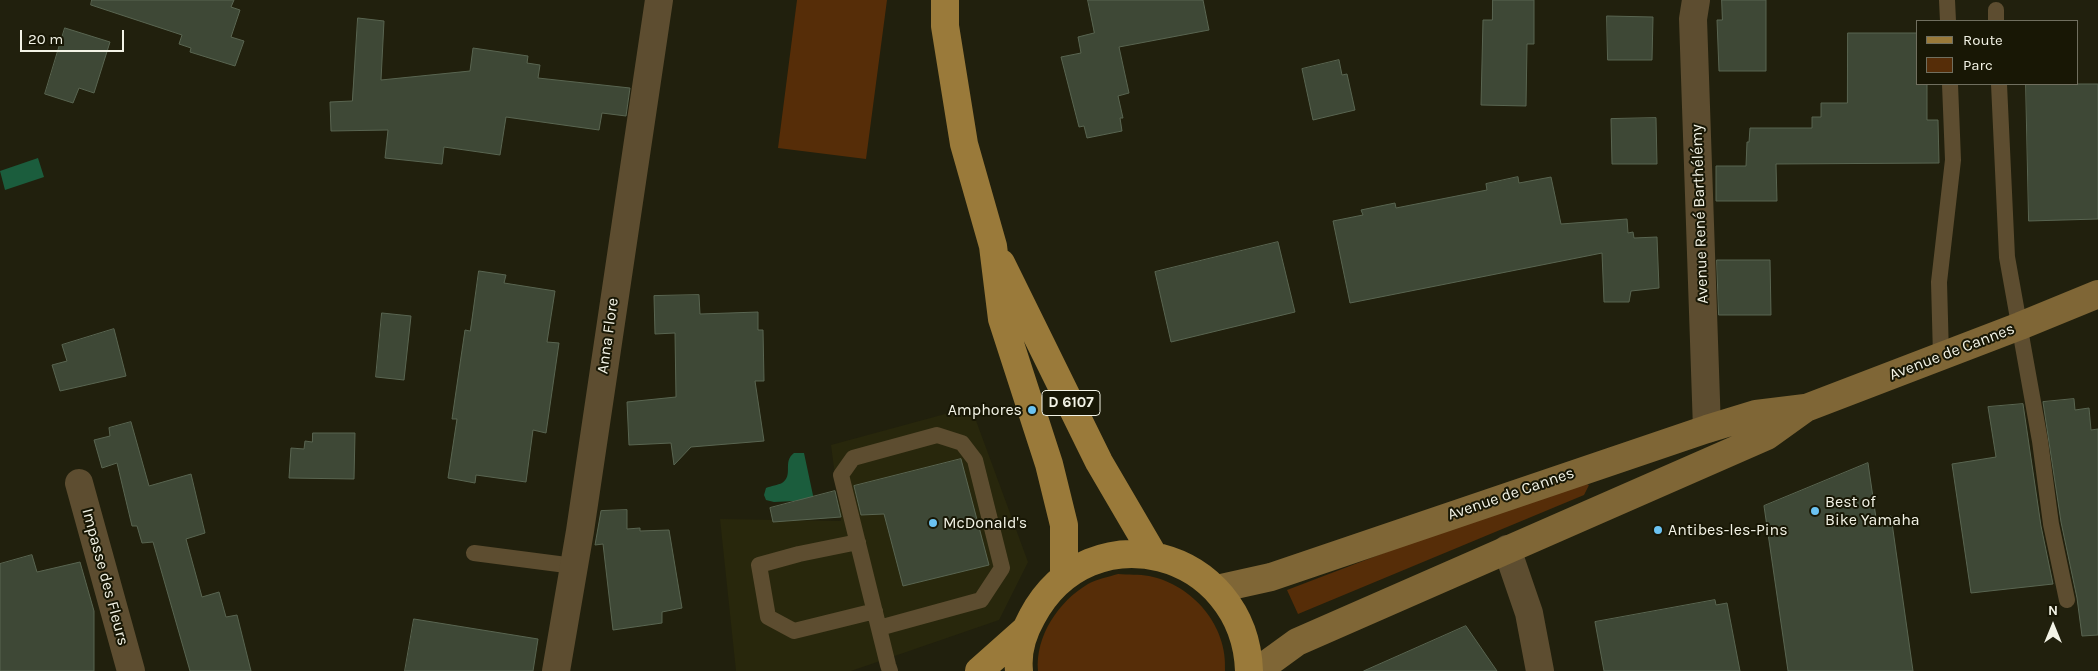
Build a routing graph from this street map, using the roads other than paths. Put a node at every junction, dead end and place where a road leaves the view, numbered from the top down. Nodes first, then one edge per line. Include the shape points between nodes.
1 (659, 0) edge
2 (945, 0) edge
3 (1696, 0) edge
4 (1947, 0) edge
5 (1948, 20) edge
6 (1950, 85) edge
7 (1999, 85) edge
8 (993, 246) junction
9 (2098, 294) edge
10 (2020, 326) junction
11 (1941, 356) junction
12 (1806, 408) junction
13 (1707, 428) junction
14 (1714, 460) junction
15 (1599, 465) junction
16 (79, 483) dead end
17 (1600, 508) junction
18 (858, 542) junction
19 (1507, 549) junction
20 (474, 553) dead end
21 (1154, 556) junction
22 (574, 566) junction
23 (1064, 577) junction
24 (1217, 589) junction
25 (2067, 600) dead end
26 (875, 611) junction
27 (879, 628) junction
28 (1024, 631) junction
29 (131, 671) edge
30 (556, 671) edge
31 (890, 671) edge
32 (979, 671) edge
33 (1019, 671) edge
34 (1249, 671) edge
35 (1258, 671) edge
36 (1540, 671) edge

1 - 22 street, Anna Flore
2 - 8 main road, D 6107 via 945,26 964,144
3 - 13 street, Avenue René Barthélémy via 1693,20
4 - 5 lane
6 - 11 lane via 1953,160 1939,282
7 - 10 lane via 2007,257
8 - 21 main road, D 6107 via 1099,462
8 - 23 main road, D 6107 via 1002,319 1046,455 1064,525
9 - 10 main road, Avenue de Cannes
10 - 11 main road, Avenue de Cannes
10 - 25 lane via 2051,524
11 - 12 main road, Avenue de Cannes
12 - 13 main road, Avenue de Cannes via 1756,414
12 - 14 main road, Avenue de Cannes via 1767,436
13 - 14 main road
13 - 15 main road, Avenue de Cannes
14 - 17 main road, Avenue de Cannes
15 - 17 main road
15 - 24 main road, Avenue de Cannes via 1271,577
16 - 29 street, Impasse des Fleurs
17 - 19 main road, Avenue de Cannes
18 - 26 lane
18 - 26 lane via 759,565 768,617 794,631
18 - 27 lane via 841,475 853,458 936,435 962,444 975,460 1002,568 981,600
19 - 35 main road, Avenue de Cannes via 1297,642
19 - 36 street via 1529,613
20 - 22 lane
21 - 23 main road via 1130,554 1107,557
21 - 24 main road via 1177,562
22 - 30 street, Anna Flore
23 - 28 main road via 1040,602
24 - 34 main road via 1232,608 1242,630
26 - 27 lane
27 - 31 lane
28 - 32 main road
28 - 33 main road

